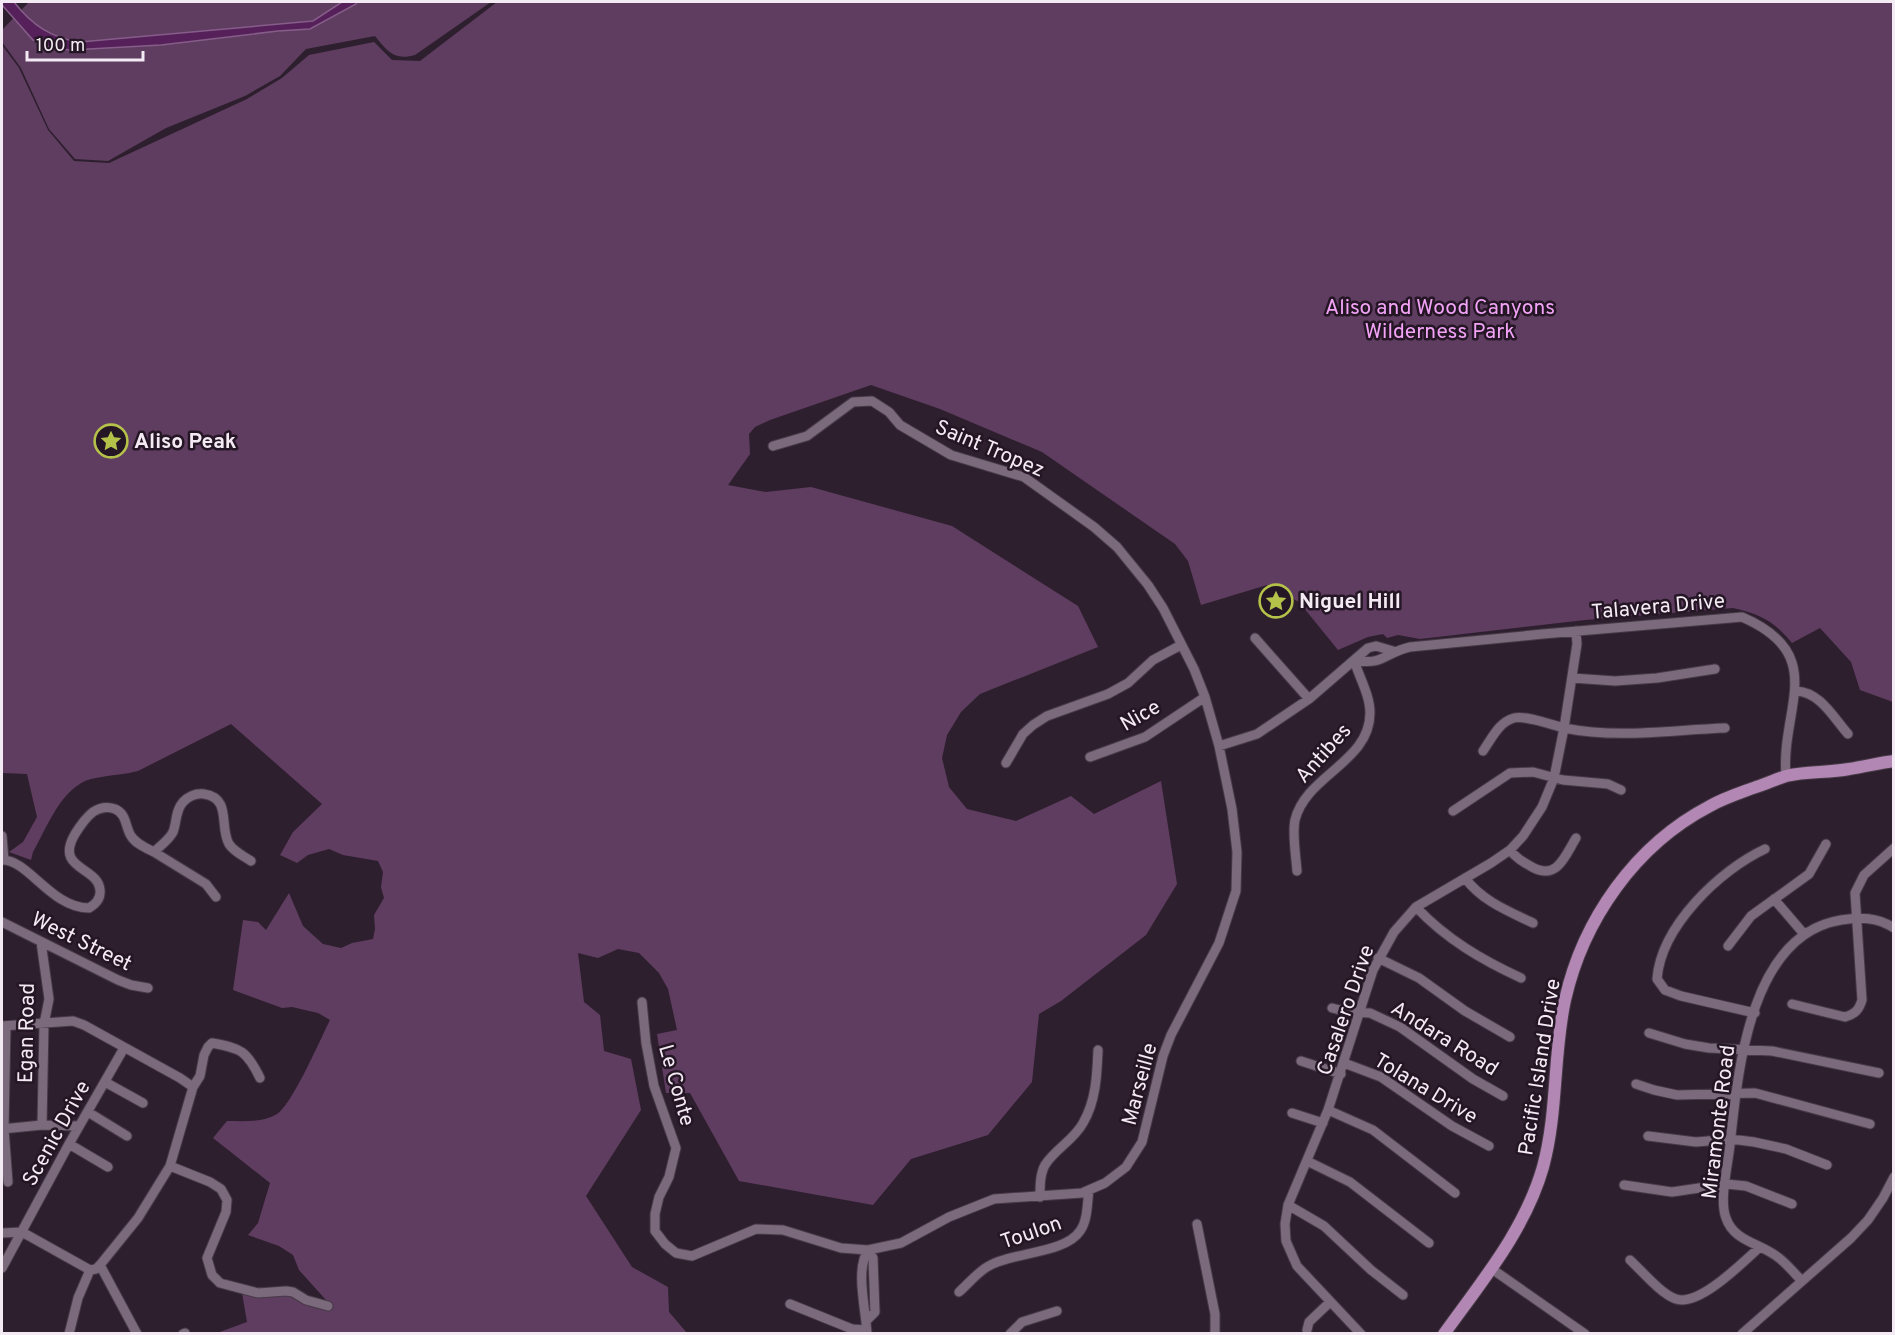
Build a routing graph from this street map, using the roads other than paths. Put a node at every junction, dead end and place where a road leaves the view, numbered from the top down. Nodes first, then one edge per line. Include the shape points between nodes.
1 (773, 446) dead end
2 (1576, 631) junction
3 (1256, 638) dead end
4 (1181, 645) junction
5 (1393, 651) junction
6 (1354, 660) junction
7 (1715, 669) dead end
8 (1572, 678) junction
9 (1796, 691) junction
10 (1205, 697) junction
11 (1309, 699) junction
12 (1564, 728) junction
13 (1725, 728) dead end
14 (1848, 734) dead end
15 (1219, 746) junction
16 (1483, 750) dead end
17 (1090, 757) dead end
18 (1893, 761) edge
19 (1006, 763) dead end
20 (1786, 776) junction
21 (1554, 778) junction
22 (1621, 790) dead end
23 (1453, 812) dead end
24 (2, 836) edge
25 (1576, 838) dead end
26 (1826, 844) dead end
27 (1893, 848) edge
28 (1766, 849) dead end
29 (1510, 850) junction
30 (154, 852) junction
31 (3, 860) edge
32 (251, 861) dead end
33 (1297, 871) dead end
34 (1465, 878) junction
35 (216, 897) dead end
36 (1774, 899) junction
37 (1416, 907) junction
38 (1857, 917) junction
39 (2, 922) edge
40 (1533, 923) dead end
41 (1891, 923) edge
42 (1804, 934) junction
43 (41, 942) junction
44 (1728, 946) dead end
45 (1378, 958) junction
46 (1521, 978) dead end
47 (148, 988) dead end
48 (642, 1002) dead end
49 (1792, 1004) dead end
50 (1332, 1008) dead end
51 (1360, 1012) junction
52 (1755, 1013) junction
53 (44, 1024) junction
54 (4, 1026) edge
55 (1649, 1033) dead end
56 (1510, 1037) dead end
57 (124, 1048) junction
58 (1098, 1050) dead end
59 (1743, 1050) junction
60 (1301, 1061) dead end
61 (1344, 1063) junction
62 (1879, 1073) dead end
63 (1341, 1074) junction
64 (260, 1078) dead end
65 (105, 1082) junction
66 (1636, 1084) dead end
67 (193, 1087) junction
68 (1736, 1092) junction
69 (1503, 1096) dead end
70 (143, 1103) dead end
71 (1328, 1110) junction
72 (88, 1112) junction
73 (1292, 1113) dead end
74 (1323, 1123) junction
75 (1870, 1124) dead end
76 (42, 1125) junction
77 (79, 1126) junction
78 (3, 1129) edge
79 (127, 1136) dead end
80 (1648, 1136) dead end
81 (1731, 1139) junction
82 (69, 1144) junction
83 (1489, 1146) dead end
84 (1306, 1161) junction
85 (1827, 1164) dead end
86 (170, 1166) junction
87 (108, 1167) dead end
88 (1893, 1177) edge
89 (8, 1182) dead end
90 (1726, 1184) junction
91 (1624, 1185) dead end
92 (1089, 1190) junction
93 (1455, 1193) dead end
94 (1040, 1197) junction
95 (1792, 1204) dead end
96 (1288, 1205) junction
97 (1197, 1224) dead end
98 (22, 1232) junction
99 (2, 1233) edge
100 (1429, 1243) dead end
101 (1760, 1247) junction
102 (868, 1250) junction
103 (1630, 1260) dead end
104 (100, 1265) junction
105 (2, 1268) edge
106 (1492, 1269) junction
107 (90, 1270) junction
108 (1802, 1280) junction
109 (959, 1292) dead end
110 (1403, 1295) dead end
111 (1330, 1302) junction
112 (790, 1304) dead end
113 (328, 1306) dead end
114 (1057, 1311) dead end
115 (1307, 1330) dead end
116 (866, 1332) edge
117 (1580, 1332) edge
118 (69, 1334) edge
119 (137, 1334) edge
120 (1010, 1334) edge
121 (1215, 1334) edge
122 (1361, 1334) edge
123 (1444, 1334) edge
124 (1742, 1334) edge

1 - 4 street, Saint Tropez via 807,436 854,402 872,401 934,446 1024,477 1094,526 1148,585
2 - 5 street, Talavera Drive
2 - 8 street, Casalero Drive
2 - 9 street, Talavera Drive via 1742,617 1773,634 1786,648 1793,664
3 - 11 street
4 - 10 street, Saint Tropez
4 - 19 street via 1153,660 1128,683 1108,694 1033,725
5 - 6 street, Talavera Drive via 1372,662
5 - 6 street, Talavera Drive via 1376,646
6 - 11 street, Talavera Drive
6 - 33 street, Antibes via 1367,695 1370,724 1354,752 1302,803 1295,821
7 - 8 street via 1615,681
8 - 12 street, Casalero Drive
9 - 14 street via 1806,691 1818,699
9 - 20 street, Talavera Drive
10 - 15 street, Saint Tropez
10 - 17 street, Nice via 1145,737
11 - 15 street, Talavera Drive via 1257,734
12 - 13 street via 1617,735
12 - 16 street via 1518,717 1498,728
12 - 21 street, Casalero Drive
15 - 92 street, Marseille via 1237,852 1236,891 1219,943 1163,1056 1142,1142 1126,1167
18 - 20 main road, Pacific Island Drive
20 - 106 main road, Pacific Island Drive via 1690,817 1650,849 1600,910 1586,936 1565,1001 1543,1167 1519,1226
21 - 22 street via 1608,784
21 - 23 street via 1533,772 1510,773
21 - 29 street, Casalero Drive via 1535,820
24 - 31 street
25 - 29 street via 1559,866 1550,872 1539,871
26 - 36 street via 1809,874
27 - 38 street via 1859,881 1855,893
28 - 52 street via 1746,858 1718,880 1680,921 1663,952 1657,979 1665,990 1681,996
29 - 34 street, Casalero Drive
30 - 31 street via 132,837 118,811 94,811 79,828 70,848 73,861 100,888 97,902 86,908 58,898 23,868
30 - 32 street via 171,834 182,804 191,796 203,794 221,805 231,847
30 - 35 street via 206,884
34 - 37 street, Casalero Drive
34 - 40 street via 1490,903
36 - 42 street
36 - 44 street via 1751,916
37 - 45 street, Casalero Drive
37 - 46 street via 1455,942
38 - 41 street, Miramonte Road
38 - 42 street, Miramonte Road via 1834,921
38 - 49 street via 1862,1000 1859,1008 1845,1017
39 - 43 street, West Street
42 - 52 street, Miramonte Road via 1781,956 1763,988
43 - 47 street, West Street via 118,980
43 - 53 street, Egan Road via 49,999
45 - 51 street, Casalero Drive
45 - 56 street via 1419,978
48 - 102 street, Le Conte via 654,1086 676,1148 655,1215 656,1231 665,1244 676,1253 692,1256 756,1229 783,1230 841,1248
50 - 51 street, Andara Road
51 - 61 street, Casalero Drive
51 - 69 street, Andara Road via 1400,1027
52 - 59 street, Miramonte Road
53 - 54 street
53 - 57 street via 73,1021
53 - 76 street, Egan Road
54 - 78 street
55 - 59 street via 1685,1044
57 - 65 street, Scenic Drive
57 - 67 street
58 - 94 street via 1090,1110 1074,1138 1046,1164
59 - 62 street via 1772,1051
59 - 68 street, Miramonte Road
60 - 63 street, Tolana Drive
61 - 63 street, Casalero Drive
61 - 83 street, Tolana Drive via 1381,1077 1452,1126
63 - 71 street, Casalero Drive
64 - 67 street via 244,1052 212,1043 207,1047
65 - 70 street
65 - 72 street, Scenic Drive
66 - 68 street via 1677,1095
67 - 86 street
68 - 75 street via 1783,1099
68 - 81 street, Miramonte Road
71 - 74 street, Casalero Drive
71 - 93 street via 1373,1130
72 - 77 street, Scenic Drive
72 - 79 street
73 - 74 street
74 - 84 street, Casalero Drive
76 - 77 street
76 - 78 street
77 - 82 street, Scenic Drive
78 - 89 street
80 - 81 street via 1696,1142
81 - 85 street via 1770,1145
81 - 90 street, Miramonte Road
82 - 87 street
82 - 98 street, Scenic Drive
84 - 96 street, Casalero Drive
84 - 100 street via 1350,1182
86 - 104 street via 138,1218
86 - 113 street via 210,1182 221,1189 227,1200 207,1258 212,1275 220,1283 258,1293 293,1292
88 - 108 street via 1868,1220
90 - 91 street via 1672,1192
90 - 95 street via 1746,1186
90 - 101 street, Miramonte Road via 1725,1216 1730,1227
92 - 94 street, Marseille
92 - 109 street, Toulon via 1085,1221 1074,1238 987,1266
94 - 102 street, Marseille via 993,1200 949,1217 901,1243
96 - 110 street via 1324,1226
96 - 111 street, Casalero Drive via 1288,1247 1298,1266
97 - 121 street via 1215,1314
98 - 99 street
98 - 105 street, Scenic Drive
98 - 107 street
101 - 103 street via 1689,1300 1667,1294
101 - 108 street, Miramonte Road via 1778,1257
102 - 116 street via 863,1258
104 - 107 street
104 - 119 street
106 - 117 street
106 - 123 main road, Pacific Island Drive
107 - 118 street
108 - 124 street
111 - 115 street via 1309,1322
111 - 122 street, Casalero Drive
112 - 116 street
114 - 120 street via 1022,1322

